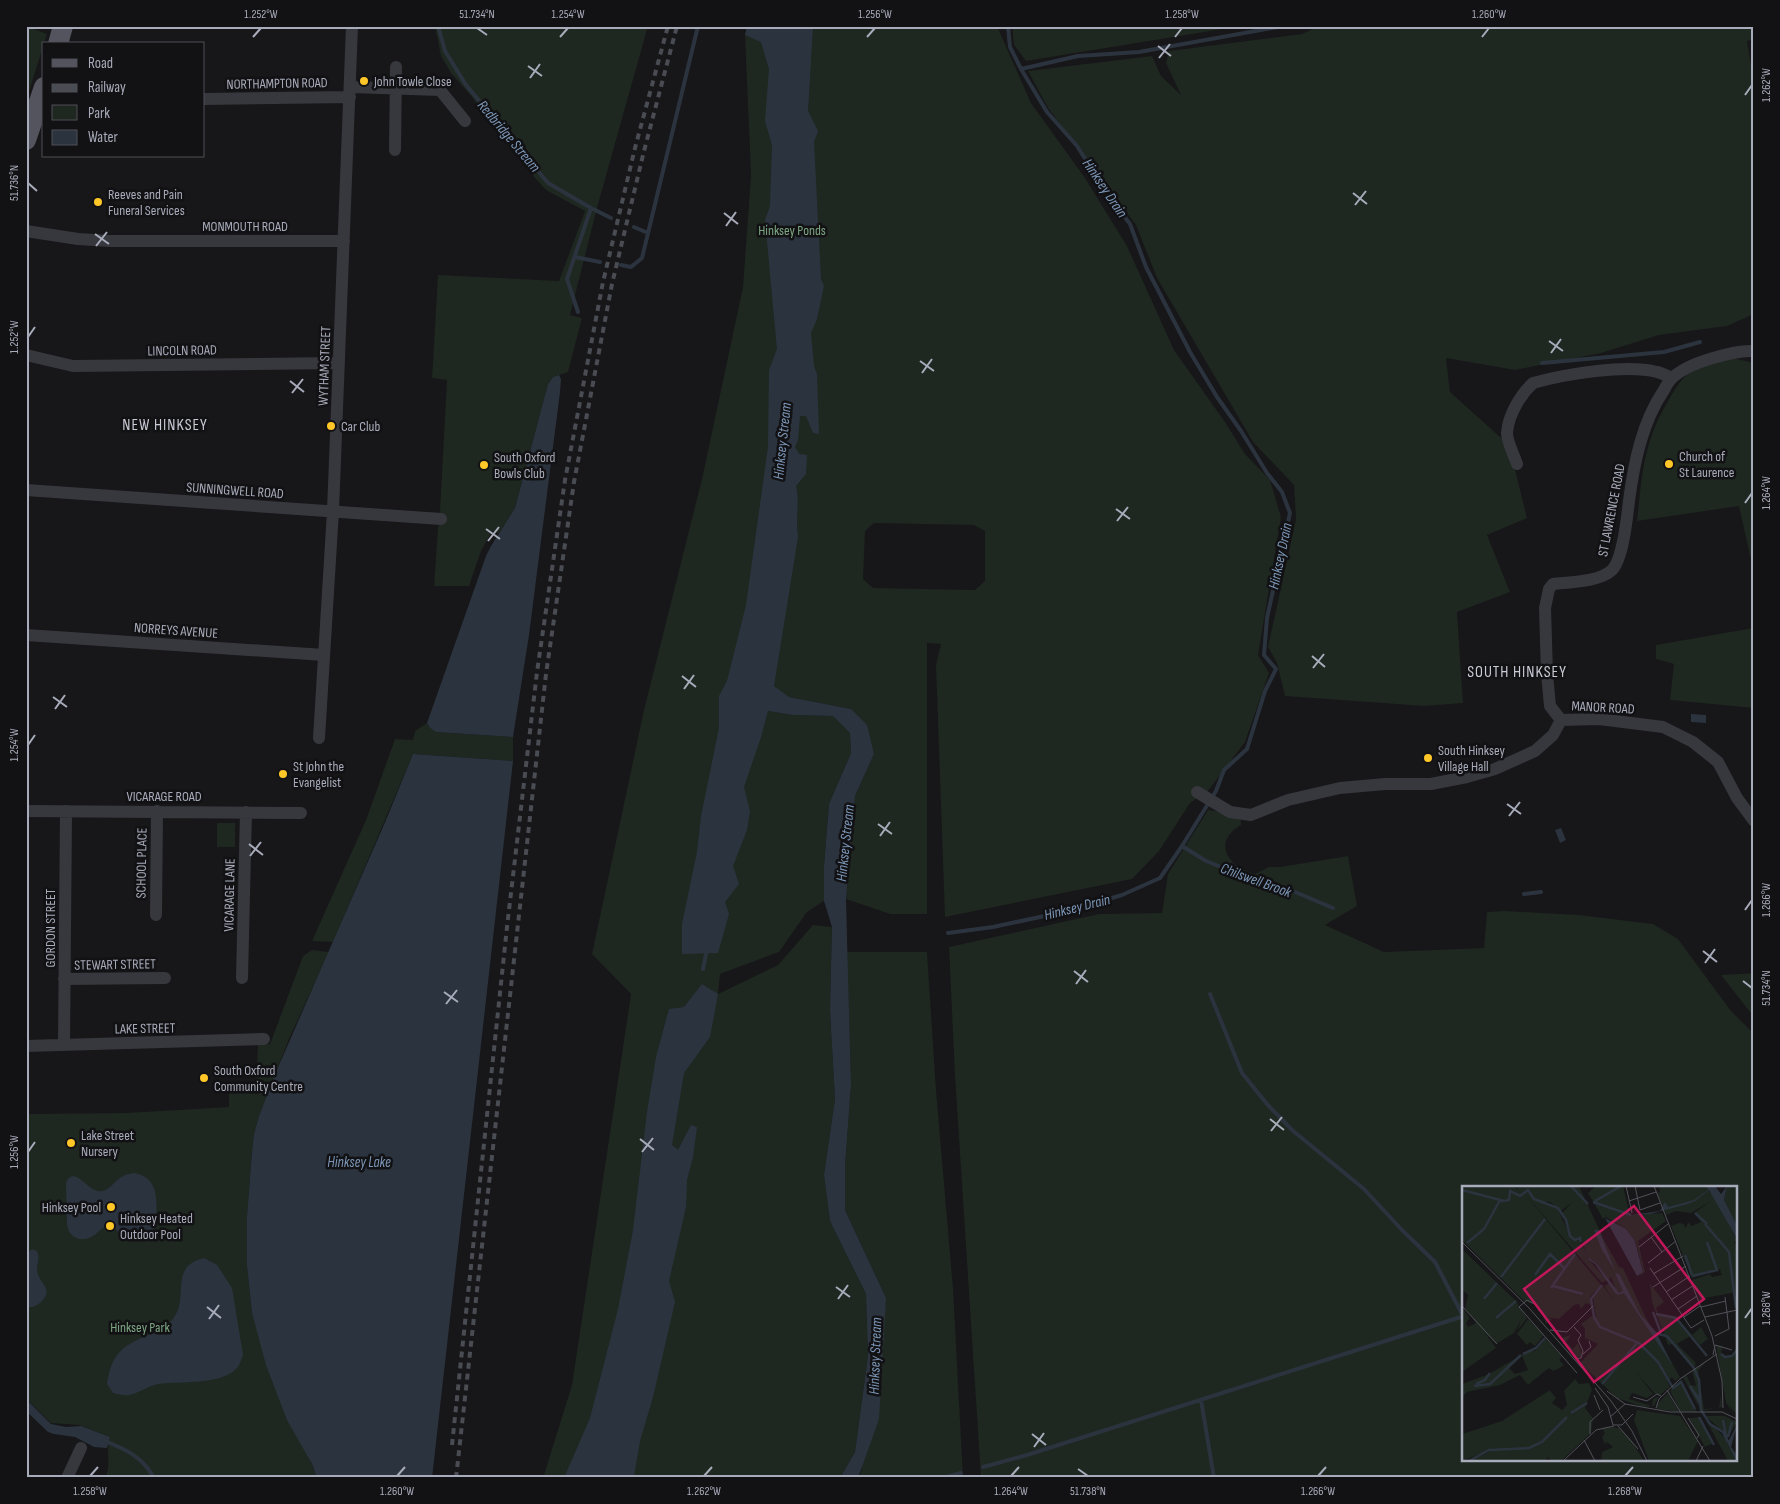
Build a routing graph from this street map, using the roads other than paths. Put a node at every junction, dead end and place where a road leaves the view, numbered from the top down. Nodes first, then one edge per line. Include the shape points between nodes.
1 (63, 26) edge
2 (352, 26) edge
3 (59, 42) edge
4 (396, 67) dead end
5 (396, 88) junction
6 (350, 92) junction
7 (42, 93) edge
8 (205, 99) edge
9 (465, 121) dead end
10 (26, 140) edge
11 (395, 150) dead end
12 (26, 231) edge
13 (344, 241) junction
14 (1754, 351) edge
15 (26, 356) edge
16 (339, 363) junction
17 (1672, 378) junction
18 (1517, 464) dead end
19 (26, 490) edge
20 (333, 512) junction
21 (441, 519) dead end
22 (26, 635) edge
23 (324, 655) junction
24 (1561, 720) junction
25 (319, 738) dead end
26 (1205, 798) dead end
27 (26, 811) edge
28 (66, 811) junction
29 (157, 812) junction
30 (246, 812) junction
31 (301, 813) dead end
32 (1754, 821) edge
33 (156, 915) dead end
34 (165, 978) dead end
35 (242, 978) dead end
36 (64, 979) junction
37 (264, 1039) dead end
38 (26, 1046) edge
39 (64, 1046) junction
40 (81, 1448) dead end
41 (67, 1478) edge

1 - 3 main road
2 - 6 street, WYTHAM STREET
4 - 5 street
5 - 6 street
5 - 9 street via 440,90
5 - 11 street
6 - 8 street, NORTHAMPTON ROAD
6 - 13 street, WYTHAM STREET
7 - 10 main road
12 - 13 street, MONMOUTH ROAD via 110,241
13 - 16 street, WYTHAM STREET
14 - 17 street, ST LAWRENCE ROAD via 1709,359
15 - 16 street, LINCOLN ROAD via 73,366
16 - 20 street, WYTHAM STREET
17 - 18 street via 1633,368 1582,373 1533,383 1514,410 1507,434
17 - 24 street, ST LAWRENCE ROAD via 1655,403 1643,433 1617,564 1610,572 1589,580 1554,584 1549,589 1545,608 1550,706
19 - 20 street, SUNNINGWELL ROAD
20 - 21 street, SUNNINGWELL ROAD
20 - 23 street, WYTHAM STREET
22 - 23 street, NORREYS AVENUE
23 - 25 street, WYTHAM STREET
24 - 26 street, MANOR ROAD via 1554,735 1536,751 1468,777 1431,784 1340,788 1288,800 1251,815 1230,812
24 - 32 street, MANOR ROAD via 1609,720 1664,727 1678,734 1718,762 1737,798
27 - 28 street, VICARAGE ROAD
28 - 29 street, VICARAGE ROAD
28 - 36 street, GORDON STREET
29 - 30 street, VICARAGE ROAD
29 - 33 street, SCHOOL PLACE
30 - 31 street, VICARAGE ROAD
30 - 35 street, VICARAGE LANE
34 - 36 street, STEWART STREET
36 - 39 street, GORDON STREET
37 - 39 street, LAKE STREET
38 - 39 street, LAKE STREET
40 - 41 street

